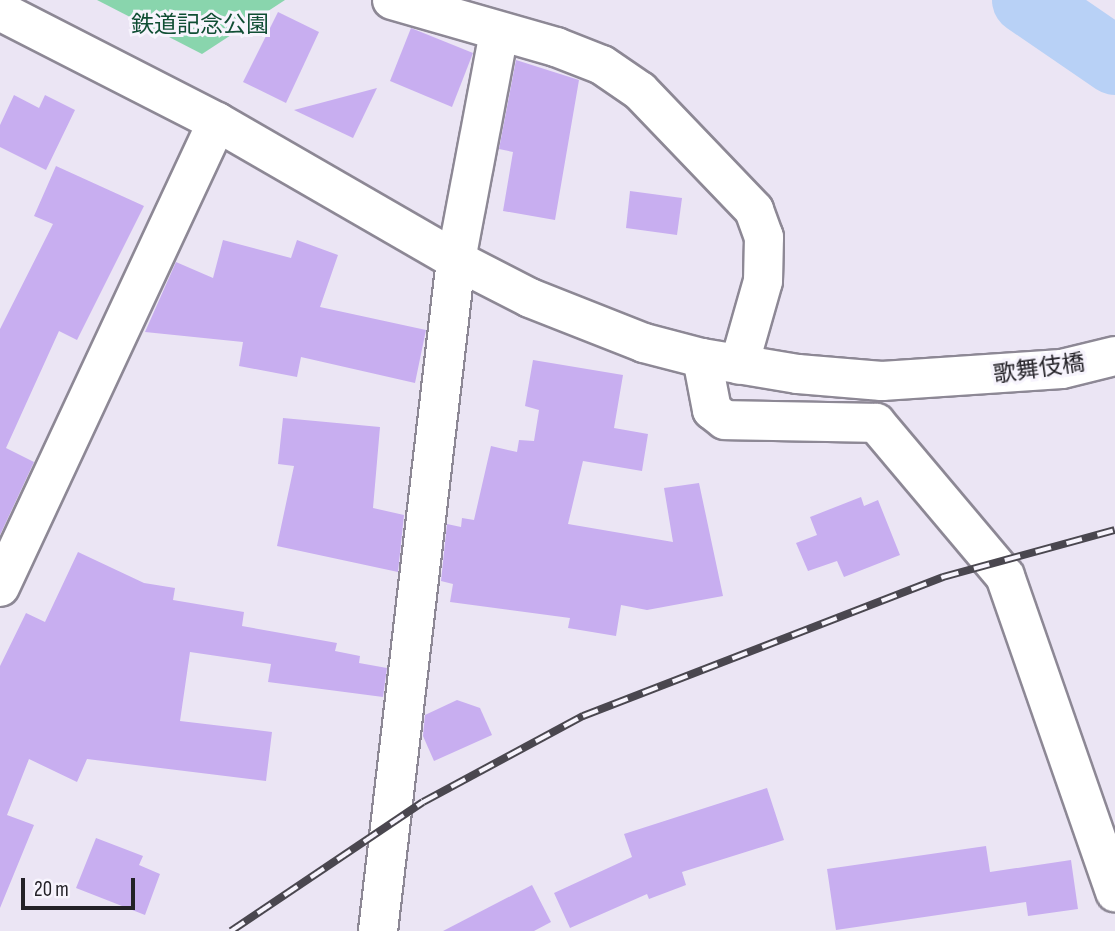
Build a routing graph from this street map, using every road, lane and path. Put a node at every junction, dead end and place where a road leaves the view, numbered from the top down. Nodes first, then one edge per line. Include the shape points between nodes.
1 (392, 0) edge
2 (0, 11) edge
3 (499, 32) junction
4 (217, 122) junction
5 (456, 260) junction
6 (1115, 356) edge
7 (702, 358) junction
8 (739, 365) junction
9 (0, 586) edge
10 (1115, 892) edge
11 (378, 931) edge

1 - 3 street
2 - 4 street, 歌舞伎橋
3 - 5 street
3 - 8 street via 602,65 640,91 754,210 764,237 763,281
4 - 5 street, 歌舞伎橋
4 - 9 street
5 - 7 street, 歌舞伎橋 via 530,298 644,342
5 - 11 street
6 - 8 street, 歌舞伎橋 via 1062,369 882,381
7 - 8 street, 歌舞伎橋
7 - 10 street via 712,410 725,420 876,423 1005,576

